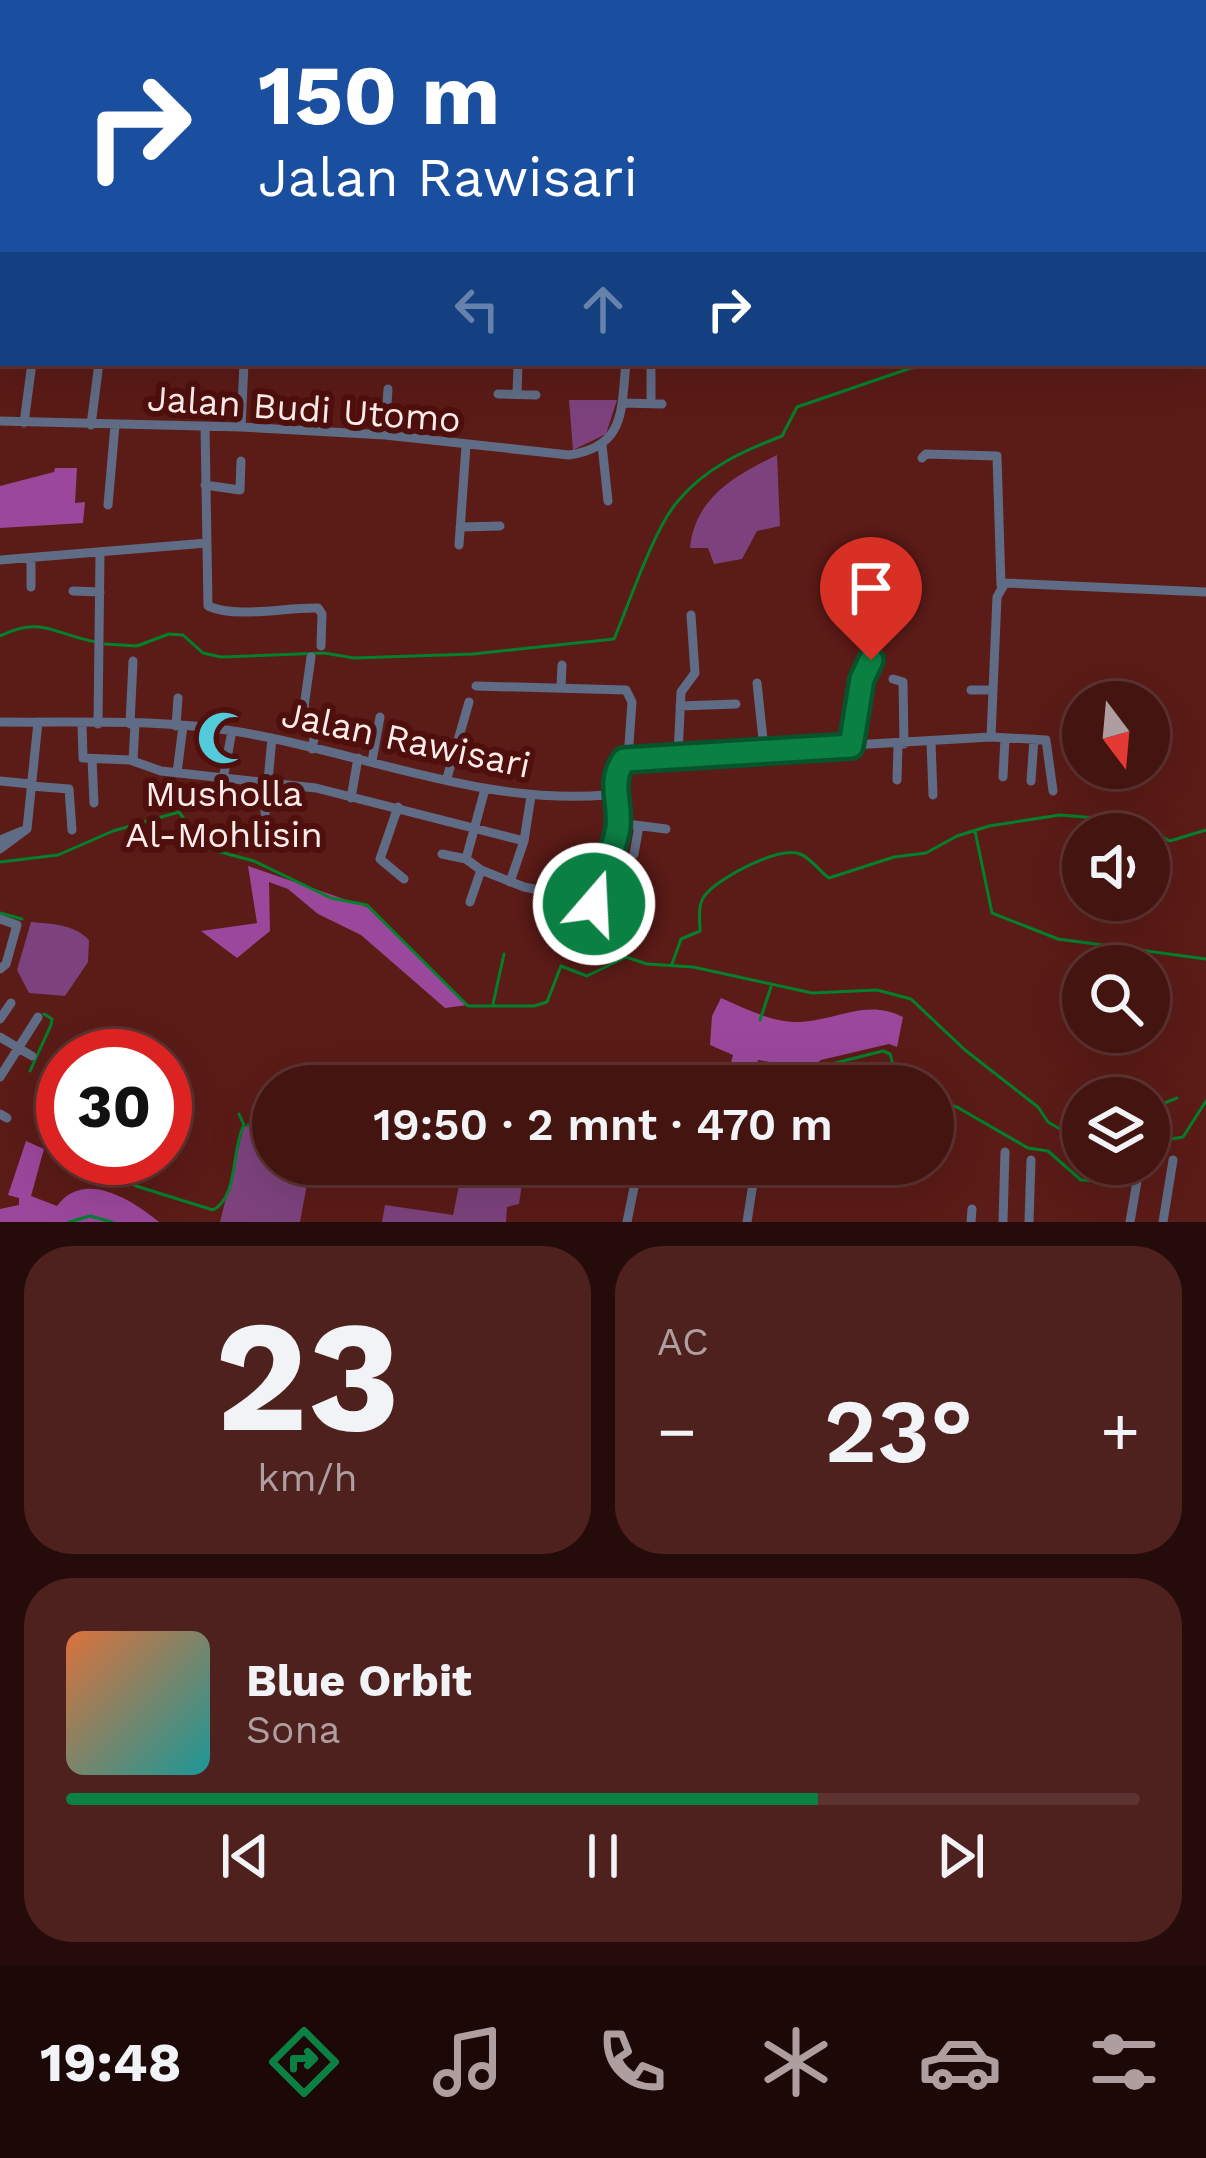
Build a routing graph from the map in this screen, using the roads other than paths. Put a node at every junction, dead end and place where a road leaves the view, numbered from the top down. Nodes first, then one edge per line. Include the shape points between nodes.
1 (32, 366) edge
2 (99, 366) edge
3 (244, 366) edge
4 (518, 366) edge
5 (626, 366) edge
6 (651, 366) edge
7 (388, 389) dead end
8 (498, 394) dead end
9 (517, 394) junction
10 (536, 395) dead end
11 (622, 403) junction
12 (0, 422) edge
13 (24, 423) junction
14 (91, 425) junction
15 (115, 425) junction
16 (205, 426) junction
17 (241, 427) junction
18 (385, 435) junction
19 (602, 445) junction
20 (466, 446) junction
21 (922, 458) dead end
22 (241, 461) dead end
23 (205, 485) junction
24 (608, 501) dead end
25 (108, 506) dead end
26 (500, 526) dead end
27 (460, 527) junction
28 (207, 543) junction
29 (459, 545) dead end
30 (100, 553) junction
31 (31, 558) junction
32 (0, 560) edge
33 (1001, 585) junction
34 (31, 587) dead end
35 (73, 591) dead end
36 (100, 592) junction
37 (1206, 592) edge
38 (691, 616) dead end
39 (880, 634) dead end
40 (321, 646) dead end
41 (311, 657) dead end
42 (134, 661) dead end
43 (562, 665) dead end
44 (892, 679) dead end
45 (758, 683) dead end
46 (476, 686) dead end
47 (561, 687) junction
48 (971, 690) dead end
49 (993, 690) junction
50 (178, 698) dead end
51 (469, 702) dead end
52 (736, 704) dead end
53 (680, 706) junction
54 (380, 717) dead end
55 (0, 722) edge
56 (38, 722) junction
57 (82, 724) junction
58 (98, 724) junction
59 (133, 724) junction
60 (179, 726) junction
61 (232, 731) junction
62 (991, 737) junction
63 (272, 738) junction
64 (1004, 738) junction
65 (1034, 739) junction
66 (931, 742) junction
67 (901, 744) junction
68 (851, 746) junction
69 (311, 749) junction
70 (764, 749) junction
71 (678, 755) junction
72 (358, 758) junction
73 (628, 758) junction
74 (87, 759) junction
75 (133, 761) junction
76 (372, 761) junction
77 (177, 773) junction
78 (1003, 777) dead end
79 (447, 778) junction
80 (223, 779) junction
81 (896, 780) dead end
82 (0, 781) edge
83 (267, 782) junction
84 (1030, 782) dead end
85 (31, 785) junction
86 (485, 789) junction
87 (1053, 791) dead end
88 (614, 792) junction
89 (933, 795) dead end
90 (531, 796) junction
91 (351, 798) junction
92 (94, 803) dead end
93 (398, 807) junction
94 (265, 813) dead end
95 (619, 823) junction
96 (476, 826) junction
97 (639, 826) junction
98 (27, 829) junction
99 (666, 829) dead end
100 (72, 830) dead end
101 (0, 840) edge
102 (524, 841) junction
103 (0, 849) edge
104 (442, 854) dead end
105 (634, 854) dead end
106 (466, 859) junction
107 (481, 870) junction
108 (404, 879) dead end
109 (509, 882) junction
110 (593, 901) junction
111 (470, 902) dead end
112 (614, 911) dead end
113 (0, 919) edge
114 (0, 969) edge
115 (10, 1003) dead end
116 (38, 1017) dead end
117 (0, 1019) edge
118 (0, 1037) edge
119 (18, 1048) junction
120 (32, 1056) dead end
121 (0, 1077) edge
122 (1005, 1152) dead end
123 (1031, 1160) dead end
124 (1173, 1160) dead end
125 (635, 1185) edge
126 (753, 1185) edge
127 (1136, 1185) edge
128 (972, 1209) dead end
129 (627, 1222) edge
130 (747, 1222) edge
131 (971, 1222) edge
132 (1003, 1222) edge
133 (1029, 1222) edge
134 (1130, 1222) edge
135 (1163, 1222) edge

1 - 13 street
2 - 14 street
3 - 17 street
4 - 9 street
5 - 11 street
6 - 11 street via 657,403
7 - 18 street
8 - 9 street
9 - 10 street
11 - 19 street
12 - 13 street, Jalan Budi Utomo
13 - 14 street, Jalan Budi Utomo
14 - 15 street, Jalan Budi Utomo
15 - 16 street, Jalan Budi Utomo
15 - 25 street
16 - 17 street, Jalan Budi Utomo
16 - 23 street
17 - 18 street, Jalan Budi Utomo
18 - 20 street, Jalan Budi Utomo
19 - 20 street, Jalan Budi Utomo via 559,455
19 - 24 street
20 - 27 street
21 - 33 street via 997,456
22 - 23 street via 240,490
23 - 28 street
26 - 27 street
27 - 29 street
28 - 30 street
28 - 40 street via 210,609 318,608
30 - 31 street
30 - 36 street
31 - 32 street
31 - 34 street
33 - 37 street
33 - 49 street
35 - 36 street
36 - 58 street
38 - 53 street via 695,673
39 - 68 street via 862,679
41 - 69 street via 304,707 317,723
42 - 59 street
43 - 47 street
44 - 67 street via 903,682
45 - 70 street
46 - 47 street
47 - 73 street via 630,692
48 - 49 street
49 - 62 street
50 - 60 street
51 - 79 street
52 - 53 street
53 - 71 street
54 - 76 street
55 - 56 street, Jalan Rawisari
56 - 57 street, Jalan Rawisari
56 - 85 street
57 - 58 street, Jalan Rawisari
57 - 74 street
58 - 59 street, Jalan Rawisari
59 - 60 street, Jalan Rawisari
59 - 75 street
60 - 61 street, Jalan Rawisari
60 - 77 street
61 - 63 street, Jalan Rawisari
61 - 80 street
62 - 64 street
62 - 66 street
63 - 69 street, Jalan Rawisari
63 - 83 street
64 - 65 street
64 - 78 street
65 - 84 street
65 - 87 street via 1048,742
66 - 67 street
66 - 89 street
67 - 68 street
67 - 81 street
68 - 70 street
69 - 72 street, Jalan Rawisari
70 - 71 street
71 - 73 street
72 - 76 street, Jalan Rawisari
72 - 91 street
73 - 88 street via 618,766
74 - 75 street
74 - 92 street
75 - 77 street
76 - 79 street, Jalan Rawisari
77 - 80 street
79 - 86 street, Jalan Rawisari
80 - 83 street
82 - 85 street
83 - 91 street
83 - 94 street
85 - 98 street
85 - 100 street via 70,790
86 - 90 street, Jalan Rawisari
86 - 96 street
88 - 90 street, Jalan Rawisari
88 - 95 street
90 - 102 street
91 - 93 street
93 - 96 street
93 - 108 street via 380,859
95 - 97 street
95 - 110 street
96 - 102 street
96 - 106 street
97 - 99 street
97 - 105 street
98 - 101 street
98 - 103 street
102 - 109 street
104 - 106 street
106 - 107 street
107 - 109 street
107 - 111 street
109 - 110 street
110 - 112 street
113 - 114 street via 17,925
115 - 117 street
116 - 119 street
118 - 119 street
119 - 120 street
119 - 121 street
122 - 132 street
123 - 133 street
124 - 135 street
125 - 129 street
126 - 130 street
127 - 134 street
128 - 131 street

